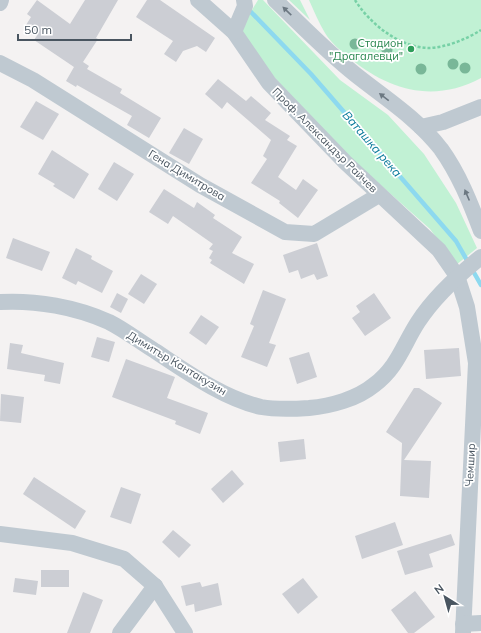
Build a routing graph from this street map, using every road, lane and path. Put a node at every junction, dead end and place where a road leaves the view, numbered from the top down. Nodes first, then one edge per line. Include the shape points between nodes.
1 (1, 0) edge
2 (198, 0) edge
3 (244, 0) edge
4 (275, 0) edge
5 (355, 0) edge
6 (0, 3) edge
7 (481, 30) edge
8 (234, 32) junction
9 (0, 64) edge
10 (481, 107) edge
11 (421, 127) junction
12 (379, 195) junction
13 (481, 231) edge
14 (480, 258) edge
15 (460, 274) junction
16 (0, 302) edge
17 (0, 534) edge
18 (155, 586) junction
19 (481, 623) edge
20 (463, 629) edge
21 (120, 633) edge
22 (185, 633) edge

1 - 6 street
2 - 8 street, Проф. Александър Райчев
3 - 8 street via 245,6
11 -> 4 street via 339,61
5 - 7 path via 368,18 384,31 413,45 429,48 460,40
8 - 12 street, Проф. Александър Райчев via 269,83
9 - 12 street, Гена Димитрова via 33,80 200,185 285,232 314,234
10 - 11 street via 443,122
13 -> 11 street via 453,168 440,148
12 - 15 street, Проф. Александър Райчев via 439,250
14 - 15 street, Димитър Кантакузин
15 - 16 street, Димитър Кантакузин via 440,293 418,322 393,368 374,386 348,400 319,407 290,409 262,407 240,400 207,384 109,322 88,314 35,303
15 - 20 street, Чемшир via 476,363
17 - 18 street via 72,543 124,559
18 - 21 street
18 - 22 street
19 - 20 street

